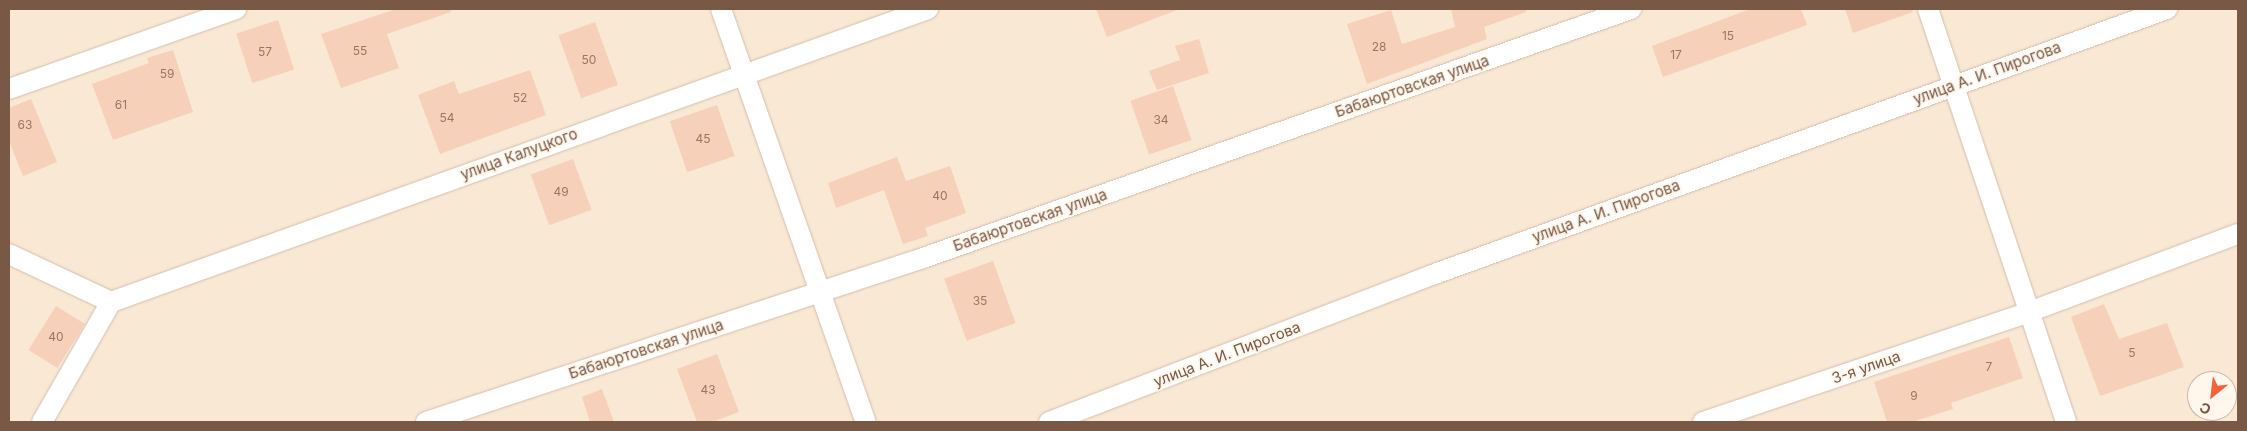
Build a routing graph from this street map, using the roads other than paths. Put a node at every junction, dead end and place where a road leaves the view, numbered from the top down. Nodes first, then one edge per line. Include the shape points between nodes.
1 (236, 9) edge
2 (721, 9) edge
3 (928, 9) edge
4 (1631, 9) edge
5 (1928, 9) edge
6 (2167, 9) edge
7 (742, 73) junction
8 (1953, 85) junction
9 (9, 89) edge
10 (2238, 234) edge
11 (9, 254) edge
12 (818, 292) junction
13 (111, 302) junction
14 (2029, 312) junction
15 (42, 422) edge
16 (426, 422) edge
17 (866, 422) edge
18 (1049, 422) edge
19 (1703, 422) edge
20 (2066, 422) edge

1 - 9 street
2 - 7 street
3 - 7 street, улица Калуцкого
4 - 12 street, Бабаюртовская улица
5 - 8 street
6 - 8 street, улица А. И. Пирогова
7 - 12 street
7 - 13 street, улица Калуцкого
8 - 14 street
8 - 18 street, улица А. И. Пирогова via 1441,271
10 - 14 street, 3-я улица
11 - 13 street
12 - 16 street, Бабаюртовская улица
12 - 17 street
13 - 15 street
14 - 19 street, 3-я улица
14 - 20 street

